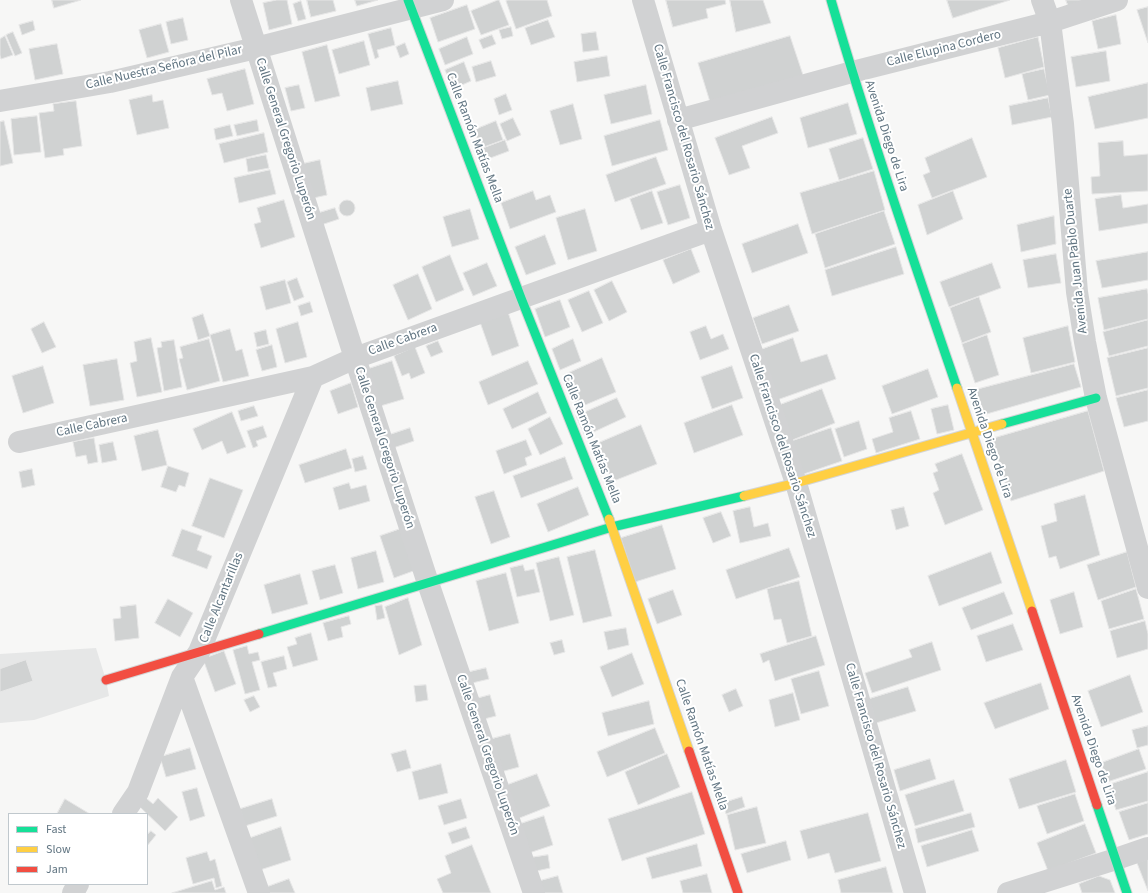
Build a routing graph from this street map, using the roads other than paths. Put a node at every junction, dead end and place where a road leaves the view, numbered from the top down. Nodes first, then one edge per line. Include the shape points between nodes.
1 (241, 0) edge
2 (443, 0) edge
3 (643, 0) edge
4 (831, 0) edge
5 (1042, 0) edge
6 (1117, 0) edge
7 (409, 4) edge
8 (1050, 22) junction
9 (256, 48) junction
10 (852, 72) junction
11 (0, 101) edge
12 (678, 120) junction
13 (711, 230) junction
14 (521, 298) junction
15 (355, 358) junction
16 (313, 378) junction
17 (1096, 398) junction
18 (972, 432) junction
19 (19, 442) dead end
20 (796, 483) junction
21 (612, 527) junction
22 (428, 583) junction
23 (1148, 588) edge
24 (200, 652) junction
25 (182, 677) junction
26 (106, 680) dead end
27 (124, 813) edge
28 (1148, 848) edge
29 (1116, 859) junction
30 (259, 893) edge
31 (534, 893) edge
32 (738, 893) edge
33 (915, 893) edge
34 (1008, 893) edge
35 (1127, 893) edge

1 - 9 street, Calle General Gregorio Luperón
2 - 7 street, Calle Nuestra Señora del Pilar
3 - 12 street, Calle Francisco del Rosario Sánchez
4 - 10 street, Avenida Diego de Lira
5 - 8 street, Avenida Juan Pablo Duarte
6 - 8 street, Calle Elupina Cordero
7 - 9 street, Calle Nuestra Señora del Pilar
7 - 14 street, Calle Ramón Matías Mella
8 - 10 street, Calle Elupina Cordero
8 - 17 street, Avenida Juan Pablo Duarte via 1063,124 1077,292
9 - 11 street, Calle Nuestra Señora del Pilar via 110,82
9 - 15 street, Calle General Gregorio Luperón
10 - 12 street, Calle Elupina Cordero
10 - 18 street, Avenida Diego de Lira
12 - 13 street, Calle Francisco del Rosario Sánchez
13 - 14 street, Calle Cabrera
13 - 20 street, Calle Francisco del Rosario Sánchez
14 - 15 street, Calle Cabrera
14 - 21 street, Calle Ramón Matías Mella
15 - 16 street, Calle Cabrera
15 - 22 street, Calle General Gregorio Luperón
16 - 19 street, Calle Cabrera
16 - 24 street, Calle Alcantarillas
17 - 18 street
17 - 23 street, Avenida Juan Pablo Duarte
18 - 20 street
18 - 29 street, Avenida Diego de Lira
20 - 21 street
20 - 33 street, Calle Francisco del Rosario Sánchez
21 - 22 street
21 - 32 street, Calle Ramón Matías Mella
22 - 24 street
22 - 31 street, Calle General Gregorio Luperón
24 - 25 street, Calle Alcantarillas
24 - 26 street
25 - 27 street, Calle Alcantarillas via 138,792
25 - 30 street
28 - 29 street
29 - 34 street
29 - 35 street, Avenida Diego de Lira

